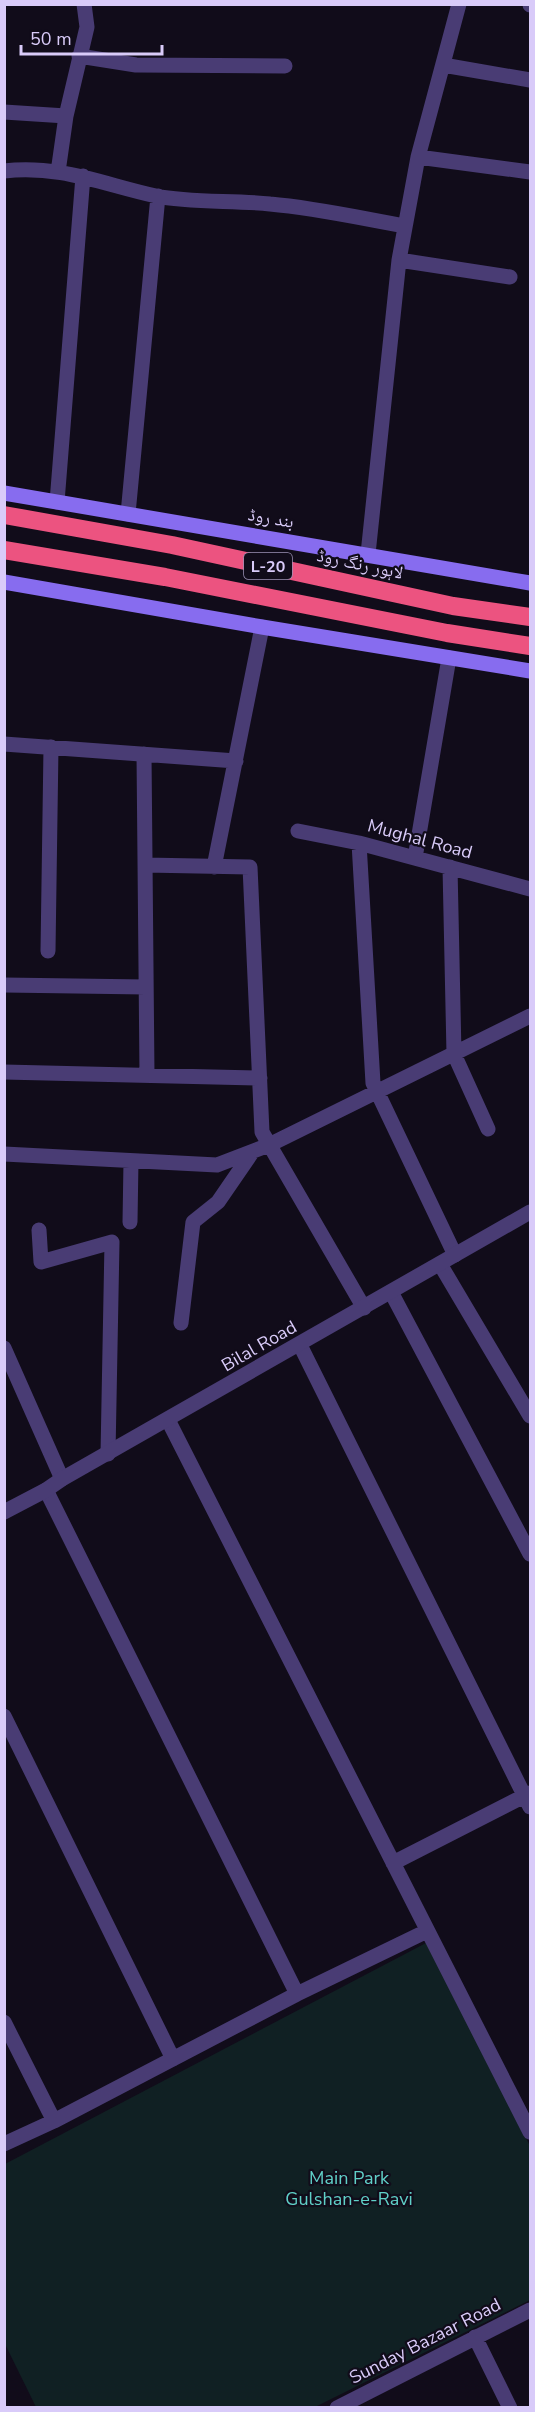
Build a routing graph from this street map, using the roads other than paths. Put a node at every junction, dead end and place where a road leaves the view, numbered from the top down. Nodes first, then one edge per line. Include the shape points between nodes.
1 (84, 4) edge
2 (459, 4) edge
3 (80, 56) junction
4 (443, 65) junction
5 (285, 66) dead end
6 (531, 80) edge
7 (4, 112) edge
8 (66, 116) junction
9 (418, 158) junction
10 (4, 171) edge
11 (58, 172) junction
12 (531, 172) edge
13 (82, 176) junction
14 (158, 196) junction
15 (405, 226) junction
16 (399, 260) junction
17 (510, 277) dead end
18 (4, 493) edge
19 (57, 502) junction
20 (128, 514) junction
21 (4, 515) edge
22 (4, 550) edge
23 (368, 554) junction
24 (4, 582) edge
25 (531, 583) edge
26 (531, 617) edge
27 (262, 627) junction
28 (531, 646) edge
29 (449, 658) junction
30 (531, 671) edge
31 (5, 744) edge
32 (51, 747) junction
33 (4, 749) edge
34 (144, 754) junction
35 (236, 760) junction
36 (298, 831) dead end
37 (359, 843) junction
38 (415, 858) junction
39 (145, 864) junction
40 (214, 867) junction
41 (450, 867) junction
42 (531, 889) edge
43 (48, 951) dead end
44 (4, 985) edge
45 (146, 987) junction
46 (531, 1016) edge
47 (454, 1054) junction
48 (4, 1072) edge
49 (147, 1075) junction
50 (260, 1078) junction
51 (378, 1093) junction
52 (488, 1129) dead end
53 (269, 1144) junction
54 (252, 1151) junction
55 (4, 1154) edge
56 (131, 1161) junction
57 (531, 1212) edge
58 (130, 1222) dead end
59 (39, 1230) dead end
60 (455, 1255) junction
61 (440, 1264) junction
62 (391, 1292) junction
63 (364, 1308) junction
64 (181, 1323) dead end
65 (300, 1345) junction
66 (4, 1348) edge
67 (531, 1416) edge
68 (168, 1420) junction
69 (108, 1454) junction
70 (62, 1479) junction
71 (46, 1490) junction
72 (4, 1512) edge
73 (531, 1554) edge
74 (4, 1716) edge
75 (529, 1798) edge
76 (393, 1863) junction
77 (427, 1931) junction
78 (297, 1994) junction
79 (4, 2022) edge
80 (173, 2060) junction
81 (54, 2121) junction
82 (531, 2132) edge
83 (4, 2144) edge
84 (531, 2310) edge
85 (475, 2337) junction
86 (337, 2408) edge
87 (510, 2408) edge

1 - 3 street via 87,27
2 - 4 street
3 - 5 street via 136,65
3 - 8 street
4 - 6 street
4 - 9 street
7 - 8 street
8 - 11 street
9 - 12 street
9 - 15 street
10 - 11 street via 28,168
11 - 13 street
13 - 14 street
13 - 19 street
14 - 15 street via 309,208
14 - 20 street
15 - 16 street
16 - 17 street
16 - 23 street
18 - 19 main road, بند روڈ
19 - 20 main road, بند روڈ
20 - 23 main road, بند روڈ
21 - 26 highway, لاہور رنگ روڈ / L-20, bridge via 172,545 453,606
22 - 28 highway, L-20, bridge
23 - 25 main road, بند روڈ
24 - 27 main road
27 - 29 main road
27 - 35 street
29 - 30 main road
29 - 38 street
31 - 32 street
31 - 33 street
32 - 34 street
32 - 43 street
34 - 35 street
34 - 39 street
35 - 40 street
36 - 37 street, Mughal Road
37 - 38 street, Mughal Road
37 - 51 street via 373,1083
38 - 41 street, Mughal Road
39 - 40 street
39 - 45 street
40 - 50 street via 250,867
41 - 42 street, Mughal Road
41 - 47 street
44 - 45 street
45 - 49 street
46 - 47 street
47 - 51 street
47 - 52 street
48 - 49 street
49 - 50 street
50 - 53 street via 262,1132
51 - 53 street
51 - 60 street
53 - 54 street
53 - 63 street
54 - 56 street via 217,1165
54 - 64 street via 218,1202 193,1222
55 - 56 street
56 - 58 street
57 - 60 street, Bilal Road
59 - 69 street via 41,1262 112,1242
60 - 61 street, Bilal Road
61 - 62 street, Bilal Road
61 - 67 street
62 - 63 street, Bilal Road
62 - 73 street
63 - 65 street, Bilal Road
65 - 68 street, Bilal Road
65 - 75 street
66 - 70 street
68 - 69 street, Bilal Road
68 - 76 street
69 - 70 street, Bilal Road
70 - 71 street, Bilal Road
71 - 72 street, Bilal Road
71 - 78 street
74 - 80 street
75 - 76 street
76 - 77 street
77 - 78 street
77 - 82 street
78 - 80 street
79 - 81 street
80 - 81 street
81 - 83 street
84 - 85 street, Sunday Bazaar Road
85 - 86 street, Sunday Bazaar Road
85 - 87 street

